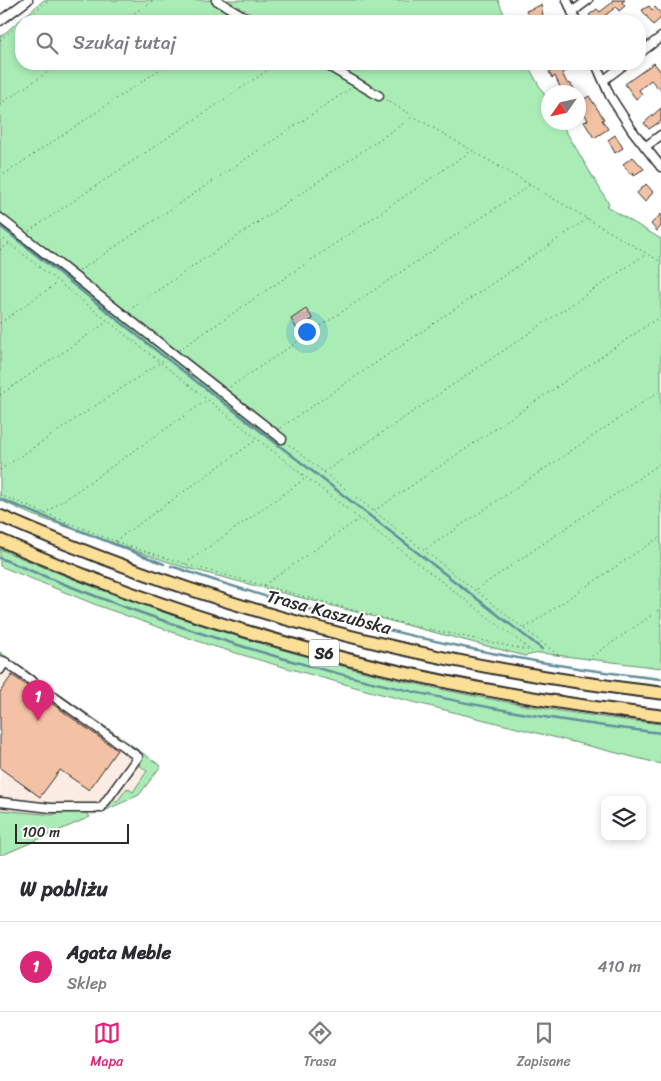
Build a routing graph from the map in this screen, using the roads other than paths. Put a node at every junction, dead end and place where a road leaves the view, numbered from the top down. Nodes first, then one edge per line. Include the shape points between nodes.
1 (28, 0) edge
2 (216, 0) edge
3 (567, 0) edge
4 (588, 0) edge
5 (572, 12) junction
6 (242, 15) edge
7 (573, 15) edge
8 (0, 21) edge
9 (661, 37) edge
10 (646, 48) edge
11 (335, 70) edge
12 (599, 70) edge
13 (617, 70) edge
14 (604, 80) junction
15 (379, 96) road end
16 (661, 135) edge
17 (645, 147) junction
18 (661, 167) edge
19 (0, 218) edge
20 (282, 439) road end
21 (0, 516) edge
22 (0, 540) edge
23 (3, 661) edge
24 (0, 670) edge
25 (661, 694) edge
26 (661, 716) edge
27 (0, 802) edge

1 - 8 street
2 - 6 street
3 - 5 street
4 - 5 street
5 - 7 street
9 - 10 street
11 - 15 street
12 - 14 street
13 - 14 street
14 - 17 street via 610,96
16 - 17 street
17 - 18 street
19 - 20 street
21 - 25 highway, Trasa Kaszubska / S6 via 122,566 308,626 476,665
22 - 26 highway, S6 via 146,598 308,649 520,696
23 - 24 street
23 - 27 street via 138,757 101,808 51,808

